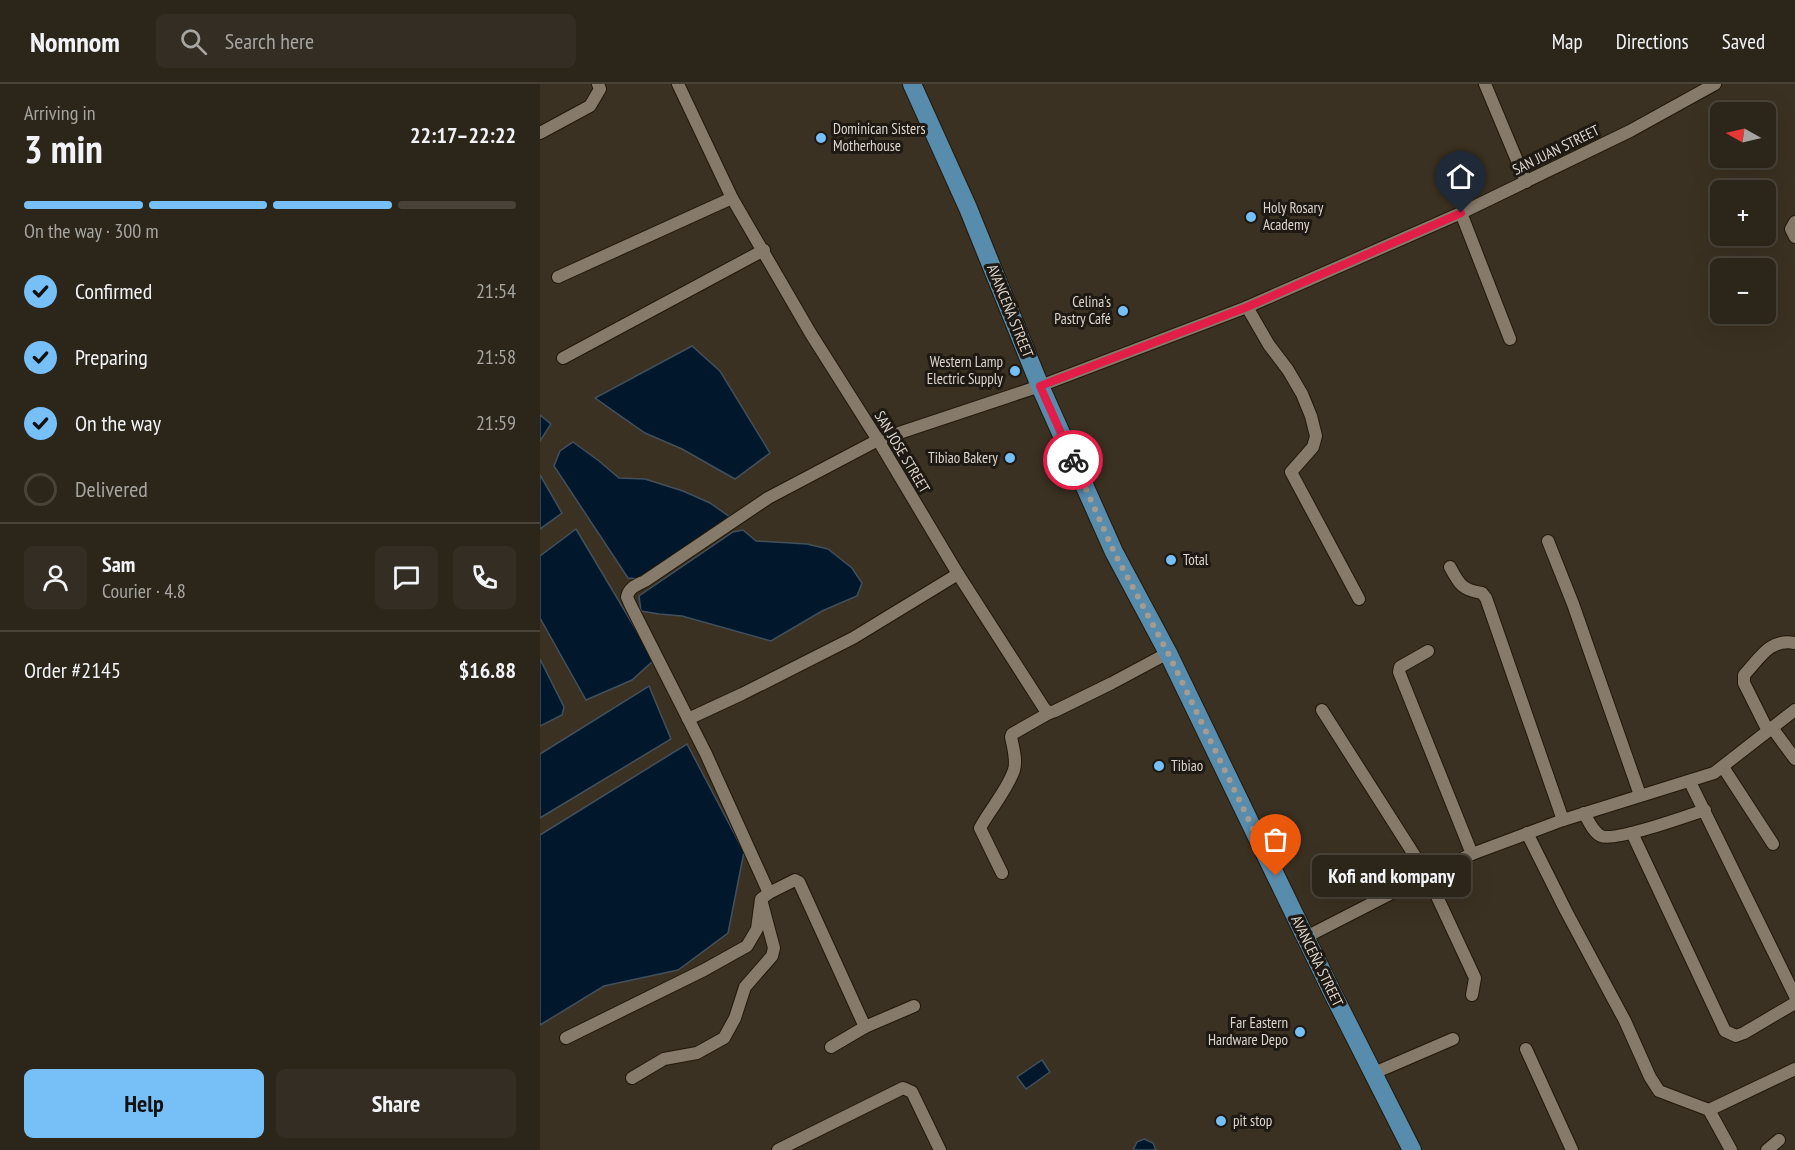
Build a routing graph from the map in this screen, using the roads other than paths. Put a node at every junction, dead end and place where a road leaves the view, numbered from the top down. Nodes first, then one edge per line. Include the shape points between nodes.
1 (598, 84) edge
2 (678, 84) edge
3 (912, 84) edge
4 (1485, 84) edge
5 (1712, 85) edge
6 (540, 133) edge
7 (1526, 182) junction
8 (732, 198) junction
9 (1461, 213) junction
10 (1795, 222) edge
11 (1795, 237) edge
12 (764, 250) junction
13 (558, 277) dead end
14 (1247, 307) junction
15 (1510, 339) dead end
16 (563, 358) dead end
17 (1040, 386) junction
18 (878, 440) junction
19 (1548, 541) dead end
20 (1450, 567) dead end
21 (958, 574) junction
22 (1359, 599) dead end
23 (1795, 643) edge
24 (1428, 651) dead end
25 (1168, 653) junction
26 (1795, 710) edge
27 (1322, 711) dead end
28 (1049, 712) junction
29 (688, 719) junction
30 (1770, 730) junction
31 (1795, 759) edge
32 (1723, 767) junction
33 (1690, 782) junction
34 (1640, 795) junction
35 (1705, 810) junction
36 (1584, 813) junction
37 (1563, 820) junction
38 (1527, 833) junction
39 (1632, 833) junction
40 (1773, 844) dead end
41 (1472, 854) junction
42 (1002, 873) dead end
43 (1427, 875) junction
44 (765, 896) junction
45 (1306, 937) junction
46 (1472, 995) dead end
47 (1795, 996) edge
48 (1795, 1003) edge
49 (914, 1006) dead end
50 (865, 1027) junction
51 (566, 1038) dead end
52 (1453, 1039) dead end
53 (831, 1047) dead end
54 (1526, 1049) dead end
55 (1795, 1069) edge
56 (1374, 1073) junction
57 (632, 1078) dead end
58 (1708, 1110) junction
59 (1779, 1140) dead end
60 (778, 1150) edge
61 (939, 1150) edge
62 (1412, 1150) edge
63 (1572, 1150) edge
64 (1731, 1150) edge
65 (1767, 1150) edge

1 - 6 street via 600,89 590,106
2 - 8 street, SAN JOSE STREET
3 - 17 main road, AVANCEÑA STREET via 968,208
4 - 7 street
5 - 7 street, SAN JUAN STREET
7 - 9 street, SAN JUAN STREET
8 - 12 street, SAN JOSE STREET
8 - 13 street
9 - 14 street, SAN JUAN STREET
9 - 15 street
10 - 11 street via 1791,229
12 - 16 street
12 - 18 street, SAN JOSE STREET
14 - 17 street, SAN JUAN STREET
14 - 22 street via 1302,394 1311,416 1316,436 1313,447 1291,472
17 - 18 street, SAN JUAN STREET
17 - 25 main road, AVANCEÑA STREET via 1114,552
18 - 21 street, SAN JOSE STREET
18 - 29 street, SAN JUAN STREET via 768,498 629,590 630,604
19 - 34 street
20 - 37 street via 1458,582 1485,598
21 - 28 street, SAN JOSE STREET
21 - 29 street via 853,638
23 - 30 street via 1777,643 1744,675 1744,683
24 - 41 street via 1400,667 1399,672
25 - 28 street
25 - 45 main road, AVANCEÑA STREET
26 - 30 street
27 - 43 street
28 - 42 street via 1012,734 1014,769 980,828
29 - 44 street
30 - 31 street
30 - 32 street
32 - 33 street
32 - 40 street
33 - 34 street
33 - 35 street
34 - 36 street
35 - 39 street
35 - 47 street
36 - 37 street
36 - 39 street via 1601,836
37 - 38 street
38 - 41 street
38 - 58 street via 1659,1091
39 - 48 street via 1725,1031 1736,1036 1744,1033
41 - 43 street
43 - 45 street
43 - 46 street via 1475,978
44 - 50 street via 795,880 799,882
44 - 51 street via 757,929 747,946
44 - 57 street via 772,956 745,987 724,1038 697,1053 664,1059
45 - 56 main road, AVANCEÑA STREET
49 - 50 street
50 - 53 street
52 - 56 street
54 - 63 street
55 - 58 street
56 - 62 main road, AVANCEÑA STREET
58 - 64 street
59 - 65 street
60 - 61 street via 903,1089 912,1092

